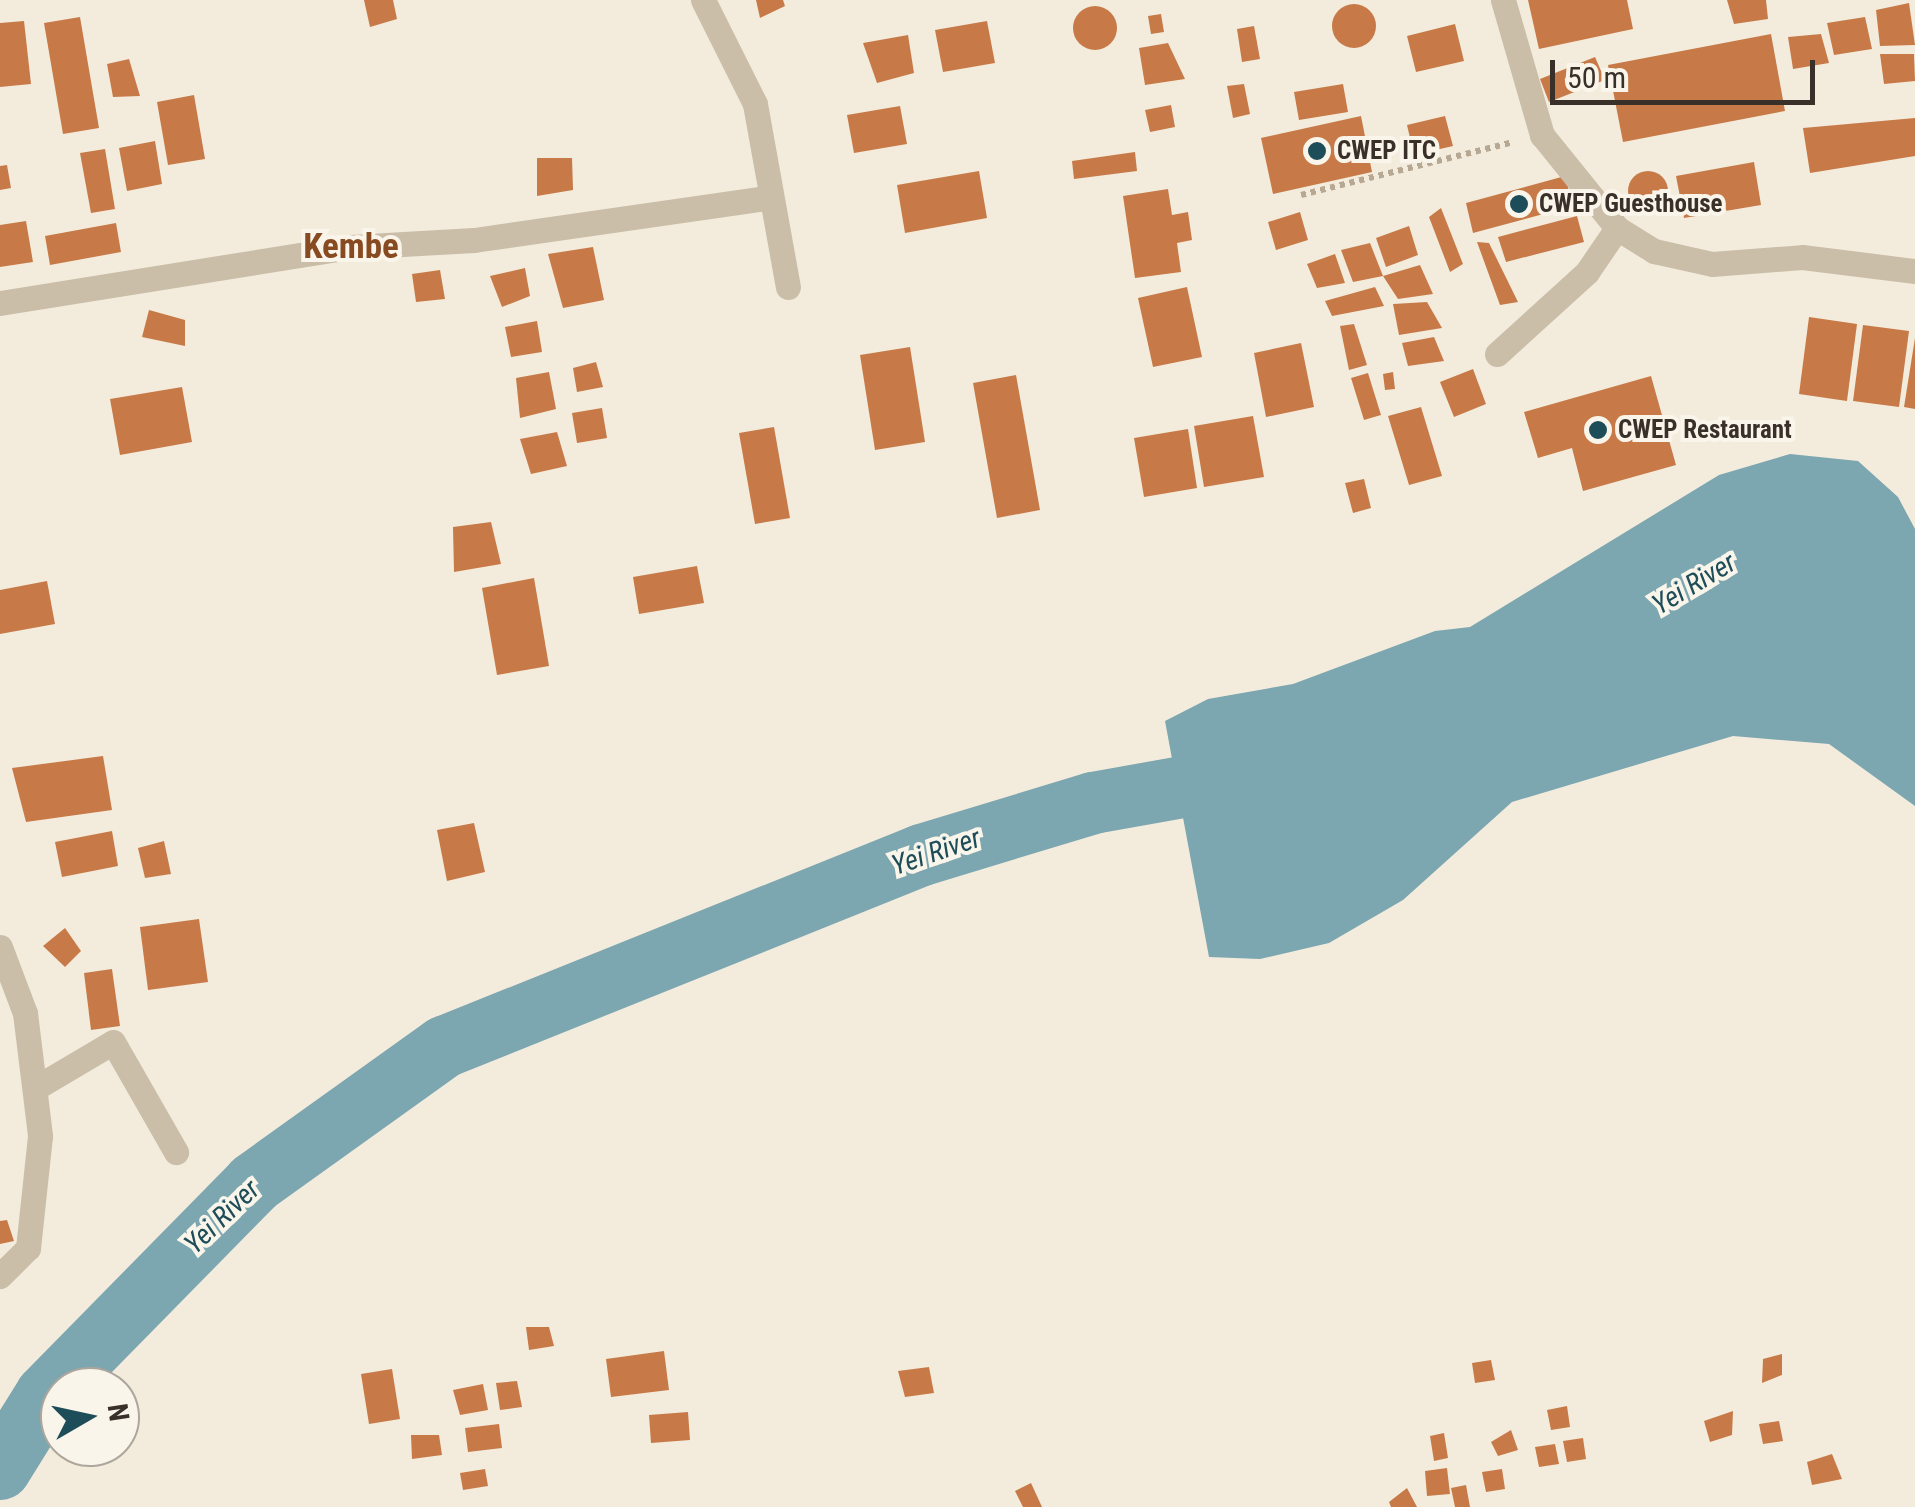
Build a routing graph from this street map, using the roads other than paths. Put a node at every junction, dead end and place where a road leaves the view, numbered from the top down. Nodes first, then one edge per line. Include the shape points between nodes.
1 (703, 0) edge
2 (1503, 0) edge
3 (765, 198) junction
4 (1616, 228) junction
5 (1915, 272) edge
6 (788, 286) dead end
7 (0, 302) edge
8 (1498, 354) dead end
9 (0, 947) edge
10 (37, 1087) junction
11 (176, 1152) dead end
12 (0, 1276) edge

1 - 3 street via 755,104
2 - 4 street via 1542,135
3 - 6 street
3 - 7 street via 474,240 351,246
4 - 5 street via 1654,252 1712,264 1802,257
4 - 8 street via 1577,283
9 - 10 street via 25,1013
10 - 11 street via 113,1042
10 - 12 street via 28,1248

